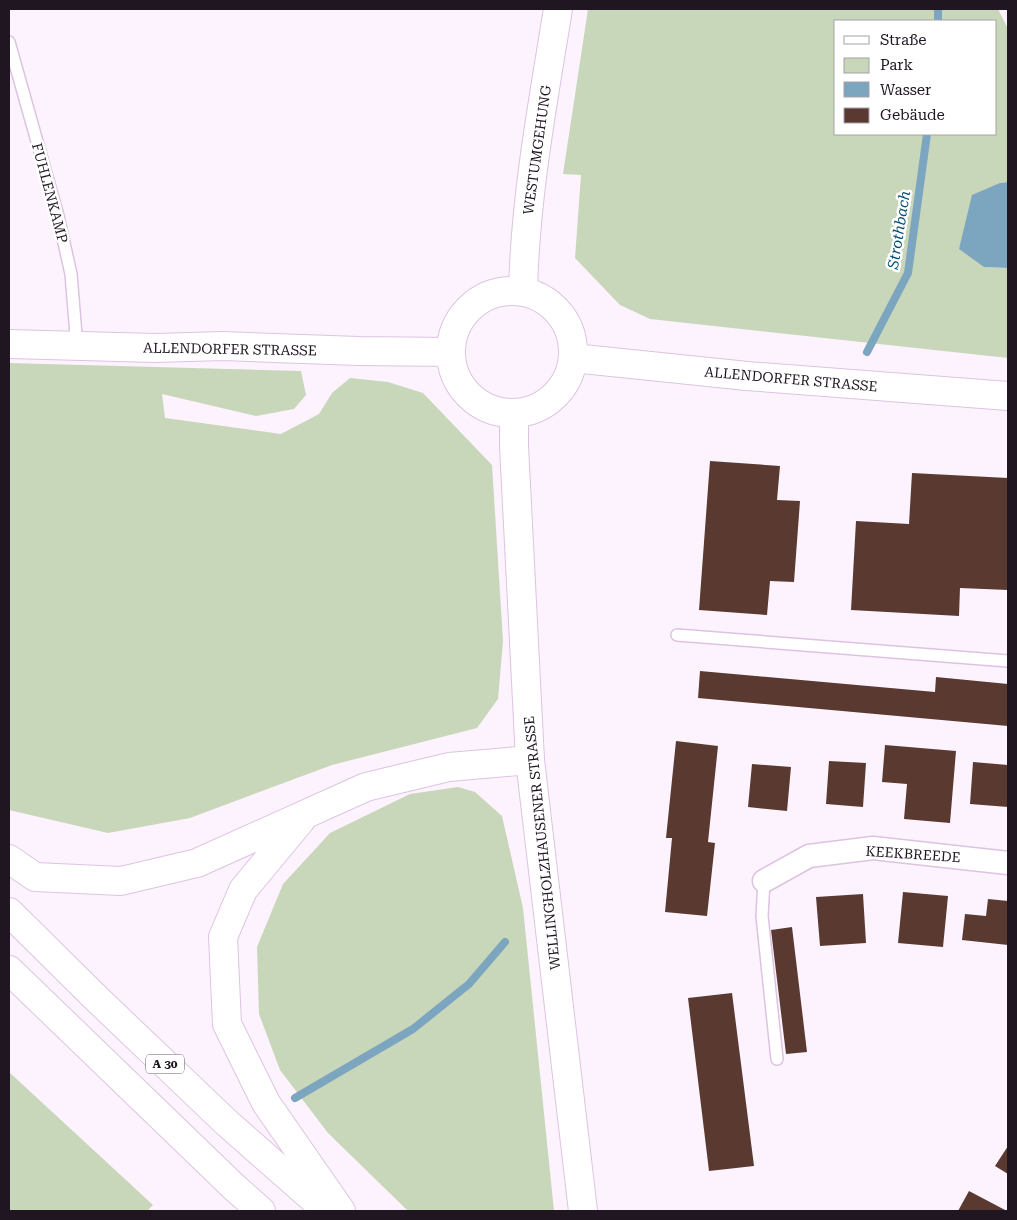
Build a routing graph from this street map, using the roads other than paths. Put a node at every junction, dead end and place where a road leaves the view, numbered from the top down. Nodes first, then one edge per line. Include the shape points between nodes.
1 (558, 9) edge
2 (9, 42) edge
3 (523, 292) junction
4 (9, 344) edge
5 (77, 347) junction
6 (451, 352) junction
7 (573, 358) junction
8 (1008, 396) edge
9 (514, 413) junction
10 (677, 635) dead end
11 (1008, 661) edge
12 (530, 760) junction
13 (305, 815) junction
14 (9, 859) edge
15 (1008, 863) edge
16 (764, 881) joint
17 (9, 912) edge
18 (9, 970) edge
19 (777, 1058) dead end
20 (261, 1211) edge
21 (327, 1211) edge
22 (341, 1211) edge
23 (583, 1211) edge

1 - 3 main road, WESTUMGEHUNG via 530,200
2 - 5 lane, FUHLENKAMP via 71,274
3 - 6 main road via 502,292 482,299 465,313 454,331
3 - 7 main road via 555,308 566,323 572,340
4 - 5 main road, ALLENDORFER STRASSE
5 - 6 main road, ALLENDORFER STRASSE via 223,346
6 - 9 main road via 453,368 470,396 498,412
7 - 8 main road, ALLENDORFER STRASSE via 747,376
7 - 9 main road via 569,375 554,396 532,410
9 - 12 main road, WELLINGHOLZHAUSENER STRASSE
10 - 11 lane
12 - 13 main road via 449,767 366,787
12 - 23 main road, WELLINGHOLZHAUSENER STRASSE
13 - 14 main road via 196,863 121,881 36,877
13 - 22 main road via 242,890 223,937 228,1024 266,1103
15 - 16 street, KEEKBREEDE via 873,848 809,856
16 - 19 lane via 762,916
17 - 21 main road, A 30 via 220,1116
18 - 20 main road

